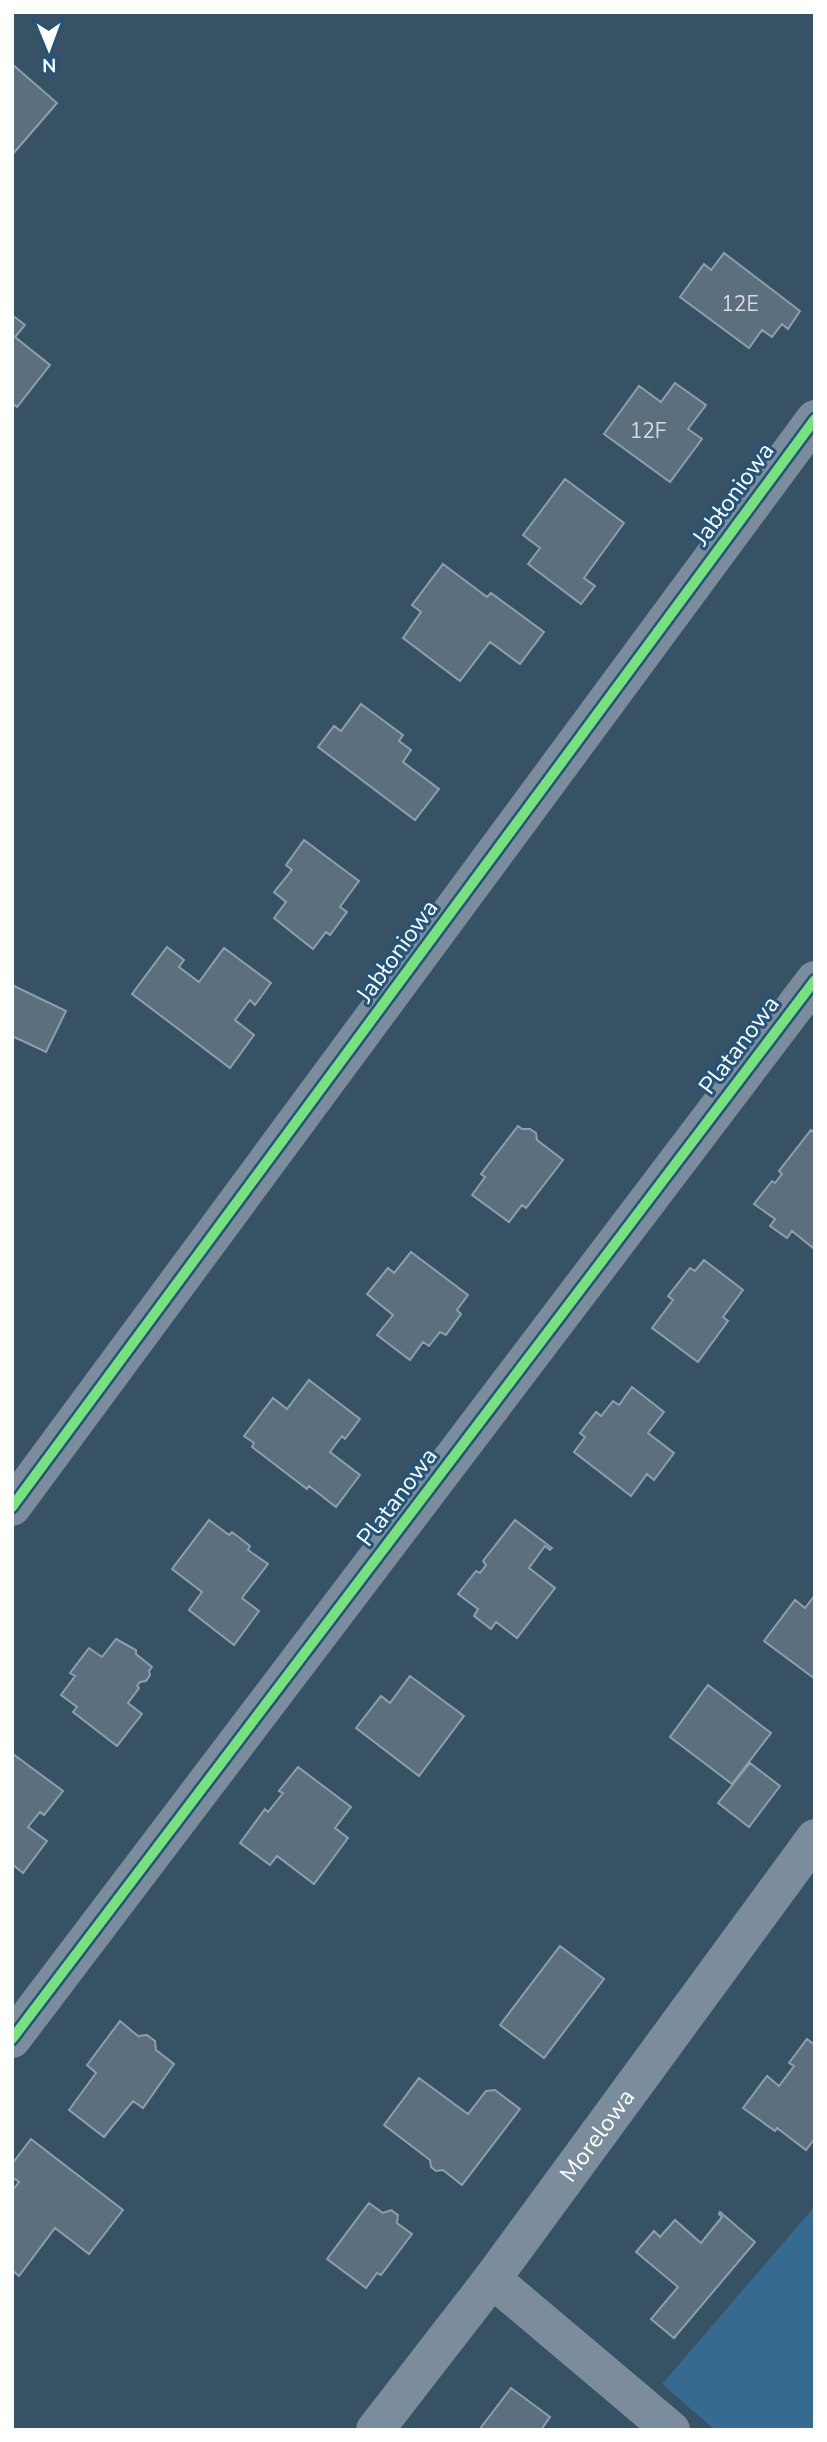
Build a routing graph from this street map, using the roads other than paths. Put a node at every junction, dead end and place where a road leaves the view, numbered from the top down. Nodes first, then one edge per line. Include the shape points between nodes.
1 (815, 419) edge
2 (815, 980) edge
3 (12, 1507) edge
4 (808, 1859) edge
5 (12, 2039) edge
6 (492, 2279) junction
7 (375, 2430) edge
8 (671, 2430) edge

1 - 3 street, Jabłoniowa
2 - 5 street, Platanowa
4 - 6 street, Morelowa
6 - 7 street, Morelowa
6 - 8 street

